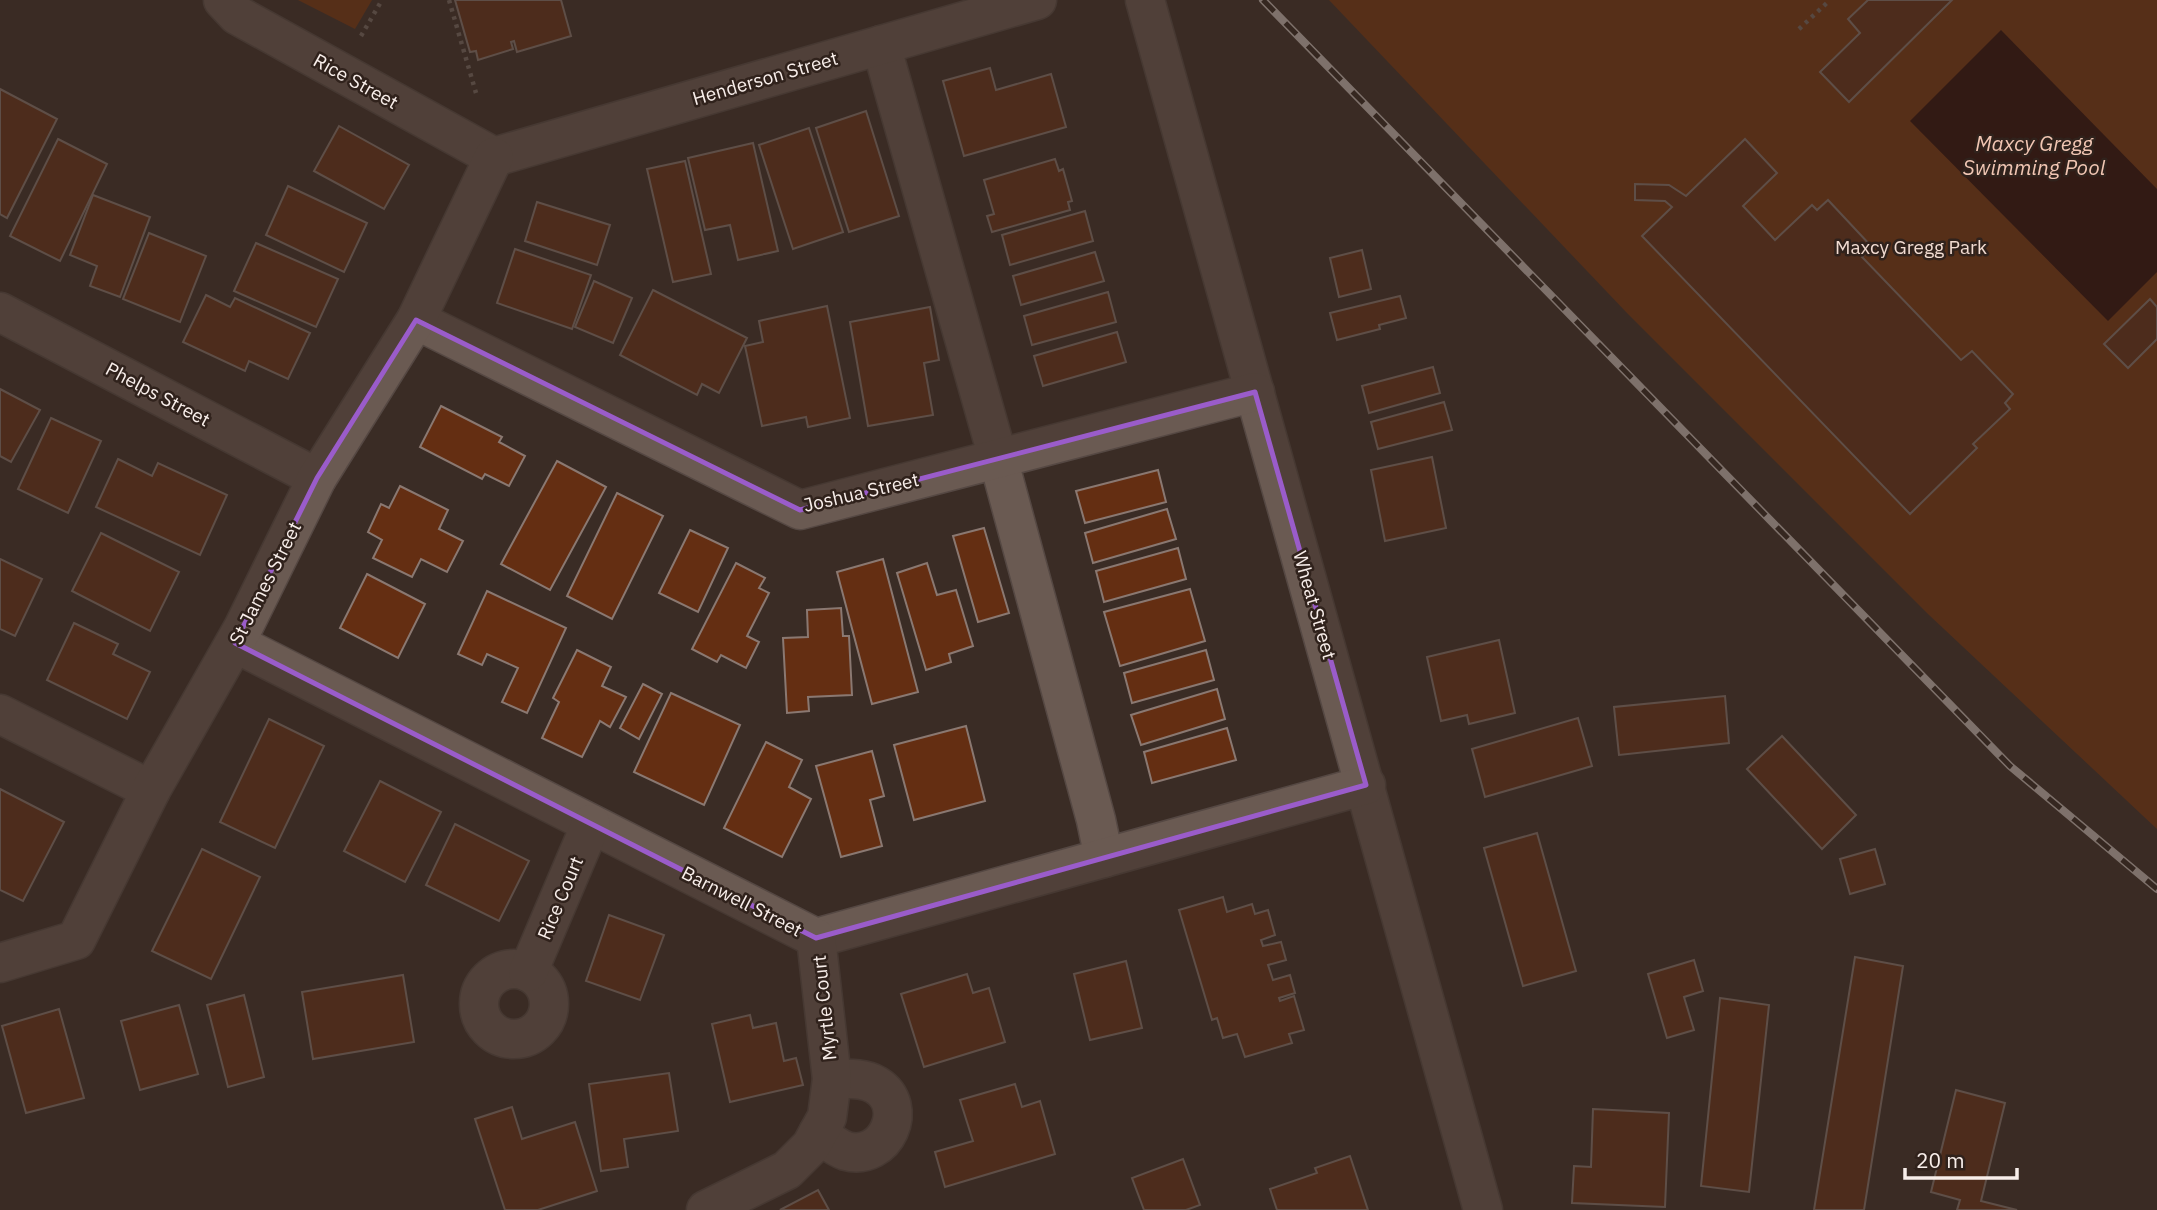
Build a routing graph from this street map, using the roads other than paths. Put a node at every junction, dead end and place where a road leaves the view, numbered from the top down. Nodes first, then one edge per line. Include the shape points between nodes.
1 (223, 0) edge
2 (1037, 0) edge
3 (1145, 0) edge
4 (881, 45) junction
5 (494, 157) junction
6 (0, 312) edge
7 (416, 320) junction
8 (1255, 392) junction
9 (998, 458) junction
10 (317, 478) junction
11 (235, 642) junction
12 (0, 714) edge
13 (1366, 785) junction
14 (151, 790) junction
15 (591, 824) junction
16 (1104, 858) junction
17 (816, 938) junction
18 (0, 963) edge
19 (528, 972) dead end
20 (832, 1079) junction
21 (818, 1133) junction
22 (706, 1210) edge
23 (1483, 1210) edge

1 - 5 street, Rice Street via 237,15
2 - 4 street, Henderson Street
3 - 8 street, Wheat Street
4 - 5 street, Henderson Street
4 - 9 street
5 - 7 street, St James Street
6 - 10 street, Phelps Street
7 - 9 street, Joshua Street via 800,510
7 - 10 street, St James Street
8 - 9 street, Joshua Street
8 - 13 street, Wheat Street
9 - 16 street
10 - 11 street, St James Street
11 - 14 street, St James Street
11 - 15 street, Barnwell Street
12 - 14 street
13 - 16 street, Barnwell Street
13 - 23 street, Wheat Street
14 - 18 street, St James Street via 76,940
15 - 17 street, Barnwell Street
15 - 19 street, Rice Court
16 - 17 street, Barnwell Street
17 - 20 street, Myrtle Court
20 - 21 street, Myrtle Court via 827,1117
20 - 21 street, Myrtle Court via 875,1084 891,1102 892,1126 879,1146 856,1153 844,1151
21 - 22 street, Myrtle Court via 787,1170

